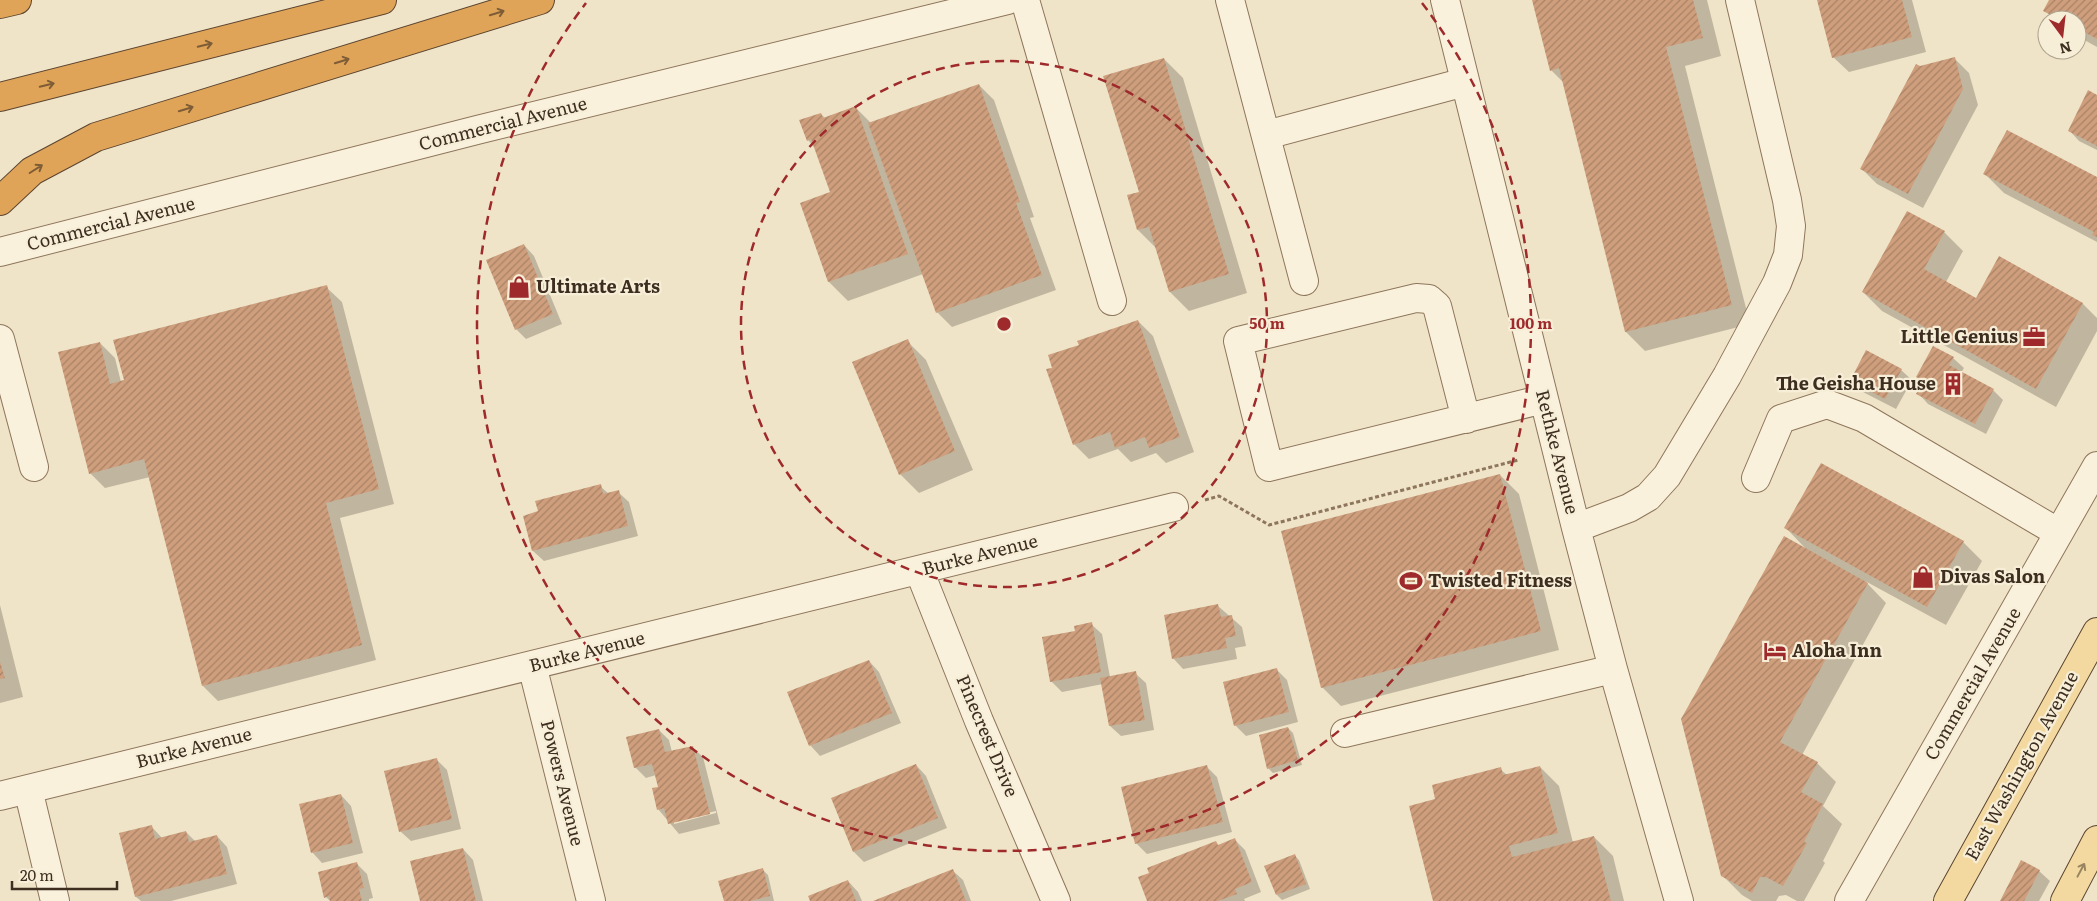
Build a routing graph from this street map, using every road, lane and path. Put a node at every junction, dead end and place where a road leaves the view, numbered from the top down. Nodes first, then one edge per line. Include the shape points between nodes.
1 (17, 0) edge
2 (382, 0) edge
3 (540, 0) edge
4 (1008, 0) edge
5 (1025, 0) edge
6 (1230, 0) edge
7 (1445, 0) edge
8 (1740, 0) edge
9 (0, 4) edge
10 (1465, 82) junction
11 (0, 97) edge
12 (1266, 135) junction
13 (0, 202) edge
14 (0, 252) edge
15 (1304, 281) dead end
16 (1112, 301) dead end
17 (0, 339) edge
18 (1544, 399) junction
19 (1466, 419) junction
20 (1518, 460) dead end
21 (2097, 466) edge
22 (34, 467) dead end
23 (1756, 478) dead end
24 (1174, 507) joint
25 (1576, 528) junction
26 (2059, 533) junction
27 (919, 570) junction
28 (2097, 632) edge
29 (532, 665) junction
30 (1612, 669) junction
31 (1345, 733) dead end
32 (28, 789) junction
33 (0, 796) edge
34 (2097, 840) edge
35 (55, 901) edge
36 (591, 901) edge
37 (1056, 901) edge
38 (1679, 901) edge
39 (1849, 901) edge
40 (1948, 901) edge
41 (2065, 901) edge

1 - 9 highway
11 -> 2 highway
13 -> 3 highway via 32,171 96,137
4 - 14 street, Commercial Avenue
5 - 16 street
6 - 12 street
7 - 10 street, Rethke Avenue
8 - 25 street via 1787,200 1791,226 1788,255 1727,376 1667,476 1648,497 1629,508
10 - 12 street
10 - 18 street, Rethke Avenue
12 - 15 street
17 - 22 street
18 - 19 street
18 - 25 street, Rethke Avenue
19 - 19 street via 1269,467 1238,341 1416,298 1429,299 1437,306
20 - 24 path via 1269,525 1219,496
21 - 26 street, Commercial Avenue
23 - 26 street via 1781,419 1828,404 1864,418
24 - 27 street, Burke Avenue
25 - 30 street, Rethke Avenue
26 - 39 street, Commercial Avenue
27 - 29 street, Burke Avenue
27 - 37 street, Pinecrest Drive
28 - 40 main road, East Washington Avenue
29 - 32 street, Burke Avenue
29 - 36 street, Powers Avenue
30 - 31 street
30 - 38 street, Rethke Avenue
32 - 33 street, Burke Avenue
32 - 35 street
41 -> 34 main road

